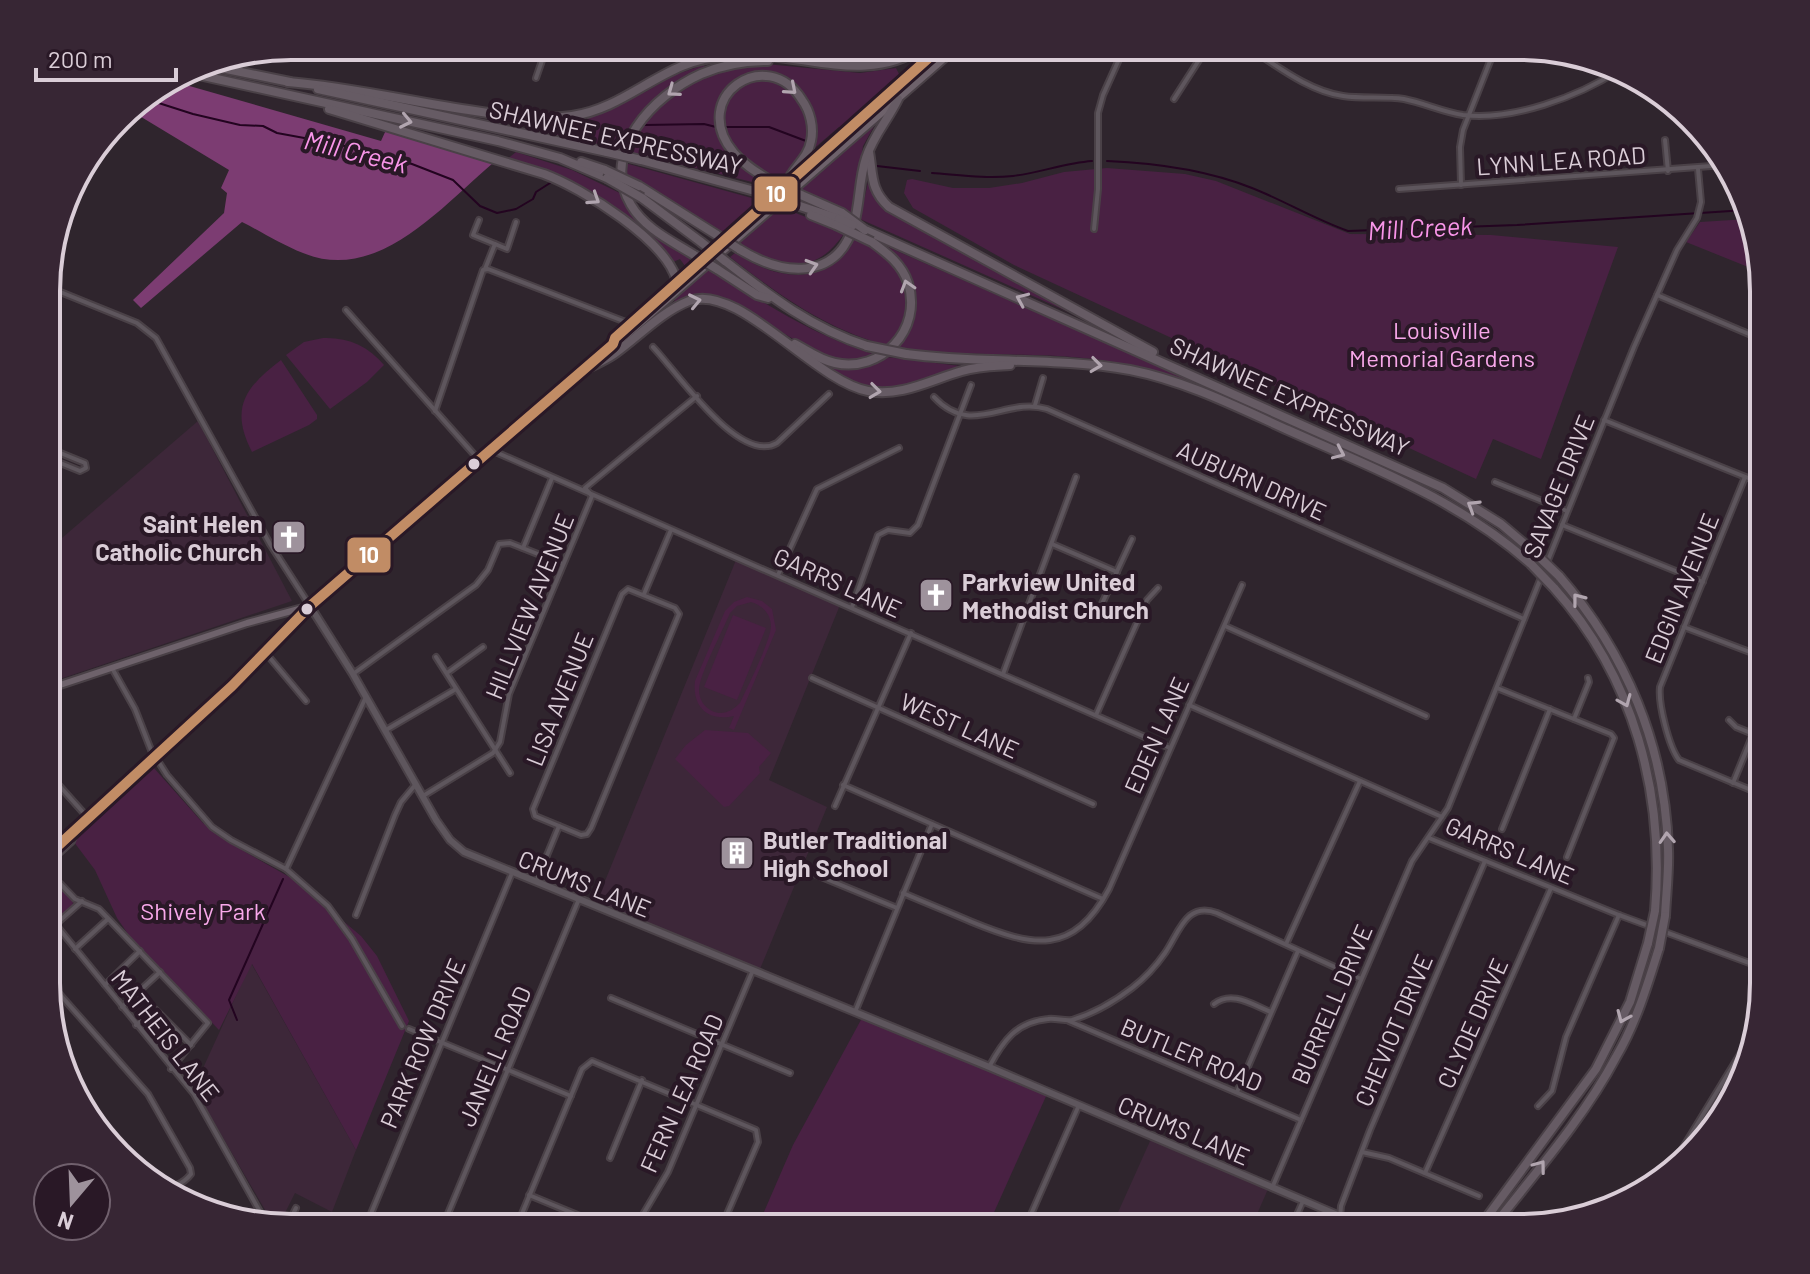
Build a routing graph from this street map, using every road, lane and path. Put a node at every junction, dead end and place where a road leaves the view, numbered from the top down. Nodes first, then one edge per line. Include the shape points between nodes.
1 (542, 60) edge
2 (703, 60) edge
3 (794, 60) edge
4 (902, 60) edge
5 (926, 60) edge
6 (943, 60) edge
7 (1119, 60) edge
8 (1199, 60) edge
9 (1268, 60) edge
10 (1490, 60) edge
11 (828, 64) junction
12 (227, 69) edge
13 (206, 77) edge
14 (1604, 77) edge
15 (536, 78) dead end
16 (288, 82) junction
17 (302, 99) junction
18 (898, 99) junction
19 (1174, 99) dead end
20 (1468, 115) junction
21 (1665, 140) dead end
22 (869, 152) junction
23 (1713, 167) edge
24 (1698, 169) junction
25 (1668, 171) junction
26 (606, 174) junction
27 (787, 183) junction
28 (1461, 185) junction
29 (1399, 189) dead end
30 (839, 219) junction
31 (479, 220) dead end
32 (516, 222) dead end
33 (1094, 229) dead end
34 (874, 238) junction
35 (495, 244) junction
36 (484, 269) junction
37 (677, 282) junction
38 (60, 292) edge
39 (1657, 295) junction
40 (774, 300) junction
41 (346, 310) dead end
42 (631, 324) junction
43 (767, 328) junction
44 (1750, 334) edge
45 (613, 344) junction
46 (653, 347) dead end
47 (1047, 362) junction
48 (1170, 365) junction
49 (582, 371) junction
50 (1043, 378) dead end
51 (971, 385) dead end
52 (829, 394) dead end
53 (697, 396) junction
54 (934, 397) dead end
55 (1035, 405) junction
56 (435, 411) junction
57 (960, 413) junction
58 (1604, 420) junction
59 (899, 448) dead end
60 (490, 450) junction
61 (60, 453) edge
62 (479, 460) junction
63 (60, 463) edge
64 (1076, 477) dead end
65 (1745, 477) junction
66 (552, 478) junction
67 (1750, 479) edge
68 (1495, 482) dead end
69 (592, 496) junction
70 (1567, 511) junction
71 (1562, 525) junction
72 (672, 529) junction
73 (1132, 539) dead end
74 (1052, 544) junction
75 (523, 548) junction
76 (563, 564) junction
77 (1117, 572) junction
78 (778, 575) junction
79 (1703, 582) junction
80 (1242, 585) dead end
81 (1158, 588) dead end
82 (644, 594) junction
83 (310, 606) junction
84 (852, 607) junction
85 (1100, 608) dead end
86 (1524, 619) junction
87 (1225, 626) junction
88 (1684, 627) junction
89 (911, 633) junction
90 (483, 647) dead end
91 (265, 652) junction
92 (1750, 652) edge
93 (436, 657) dead end
94 (112, 668) junction
95 (447, 673) junction
96 (353, 674) junction
97 (1003, 674) junction
98 (812, 678) dead end
99 (1588, 678) dead end
100 (60, 685) edge
101 (1497, 688) junction
102 (456, 689) junction
103 (365, 699) junction
104 (306, 701) dead end
105 (1189, 705) junction
106 (878, 708) junction
107 (1550, 709) junction
108 (1096, 715) junction
109 (1426, 716) dead end
110 (1574, 719) junction
111 (1729, 720) dead end
112 (384, 731) junction
113 (1750, 732) edge
114 (1750, 741) edge
115 (1170, 748) junction
116 (496, 749) junction
117 (155, 757) junction
118 (510, 773) dead end
119 (1360, 781) junction
120 (1733, 783) junction
121 (416, 784) junction
122 (843, 785) junction
123 (60, 786) edge
124 (1750, 790) edge
125 (423, 796) junction
126 (1093, 804) dead end
127 (835, 806) dead end
128 (1442, 817) junction
129 (89, 819) junction
130 (932, 824) junction
131 (559, 826) junction
132 (1502, 829) dead end
133 (75, 832) junction
134 (1429, 838) junction
135 (60, 845) edge
136 (60, 851) edge
137 (1567, 857) dead end
138 (1485, 861) junction
139 (286, 869) junction
140 (802, 869) dead end
141 (512, 873) junction
142 (536, 882) junction
143 (60, 883) edge
144 (1551, 888) junction
145 (903, 893) junction
146 (579, 899) junction
147 (1103, 899) junction
148 (82, 901) junction
149 (897, 908) junction
150 (356, 915) dead end
151 (1619, 915) junction
152 (108, 919) junction
153 (60, 920) edge
154 (60, 929) edge
155 (1286, 944) junction
156 (75, 949) junction
157 (1298, 950) junction
158 (140, 951) junction
159 (1750, 963) edge
160 (753, 970) junction
161 (160, 972) junction
162 (1361, 979) junction
163 (105, 985) junction
164 (60, 995) edge
165 (611, 998) dead end
166 (1214, 1004) dead end
167 (122, 1007) junction
168 (855, 1012) junction
169 (1271, 1013) junction
170 (1069, 1021) junction
171 (136, 1025) junction
172 (402, 1026) dead end
173 (409, 1029) dead end
174 (442, 1043) junction
175 (722, 1044) junction
176 (191, 1045) junction
177 (1738, 1058) edge
178 (989, 1067) junction
179 (171, 1069) junction
180 (508, 1070) junction
181 (790, 1073) dead end
182 (642, 1080) junction
183 (1237, 1092) junction
184 (571, 1096) junction
185 (696, 1103) junction
186 (1079, 1105) junction
187 (1538, 1106) dead end
188 (1301, 1120) junction
189 (1688, 1140) edge
190 (1362, 1152) junction
191 (610, 1158) dead end
192 (1425, 1173) junction
193 (178, 1184) edge
194 (1272, 1188) junction
195 (529, 1195) junction
196 (1479, 1196) dead end
197 (1303, 1200) junction
198 (296, 1208) dead end
199 (260, 1212) edge
200 (293, 1214) edge
201 (371, 1214) edge
202 (448, 1214) edge
203 (522, 1214) edge
204 (575, 1214) edge
205 (643, 1214) edge
206 (727, 1214) edge
207 (1031, 1214) edge
208 (1297, 1214) edge
209 (1335, 1214) edge
210 (1340, 1214) edge
211 (1489, 1214) edge
212 (1503, 1214) edge

1 - 15 street
2 - 16 highway via 603,108 559,118 518,118
3 - 11 highway
4 - 11 highway via 871,67
5 - 27 main road
6 - 18 main road
7 - 33 street via 1098,113
8 - 19 street
9 - 20 street via 1335,94 1396,98
10 - 20 street
11 -> 40 highway, bridge via 759,61 709,71 668,94 634,131 622,162 630,204 647,225 757,295
12 - 16 highway
13 - 17 highway
14 - 20 street via 1528,111
16 - 30 highway, SHAWNEE EXPRESSWAY, bridge via 641,160
17 -> 26 highway, SHAWNEE EXPRESSWAY via 498,141
17 -> 37 highway via 565,182 604,205 665,259
18 - 22 highway
18 - 45 main road
20 - 28 street via 1461,138
21 - 25 street
26 -> 22 highway, bridge via 639,186 763,263 787,270 812,268 846,242
22 - 48 highway via 872,182 889,207
23 - 24 street, LYNN LEA ROAD
24 - 25 street, LYNN LEA ROAD
24 - 39 street, SAVAGE DRIVE via 1700,210
25 - 28 street, LYNN LEA ROAD
26 - 40 highway, SHAWNEE EXPRESSWAY, bridge
30 -> 27 highway, bridge via 747,166 723,135 722,99 730,87 756,75 789,85 808,108 811,143
27 - 37 main road
28 - 29 street, LYNN LEA ROAD
30 - 34 highway, bridge
30 - 34 highway, SHAWNEE EXPRESSWAY, bridge
31 - 35 street via 473,235
32 - 35 street via 507,249
43 -> 34 highway via 832,363 861,365 885,354 899,341 912,302 902,270
48 -> 34 highway, SHAWNEE EXPRESSWAY
35 - 36 street
36 - 42 street
36 - 56 street
37 - 42 main road
38 - 83 street, CRUMS LANE via 137,323 156,338
39 - 44 street
39 - 58 street, SAVAGE DRIVE
40 - 47 highway, SHAWNEE EXPRESSWAY, bridge via 816,326 867,346 906,354
41 - 56 street
42 - 45 main road
43 -> 47 highway via 840,380 871,391 906,390 981,367
49 -> 43 highway via 693,300 722,301
45 - 49 main road
46 - 53 street
47 -> 211 highway, SHAWNEE EXPRESSWAY, bridge via 1133,371 1207,394 1429,493 1489,528 1531,564 1605,658 1639,736 1652,791 1655,911 1630,1002 1596,1069
212 -> 48 highway, SHAWNEE EXPRESSWAY, bridge via 1607,1073 1631,1029 1659,948 1668,863 1666,812 1647,727 1629,681 1584,606 1501,524 1443,488
49 - 60 main road
50 - 55 street
51 - 57 street
52 - 53 street via 767,448 737,439
53 - 69 street, HILLVIEW AVENUE via 585,488
54 - 57 street
55 - 57 street via 976,416
55 - 86 street, AUBURN DRIVE
56 - 62 street
57 - 84 street via 918,525 907,533 880,533
58 - 65 street
58 - 70 street, SAVAGE DRIVE
59 - 78 street via 817,489
60 - 62 main road
60 - 66 street, GARRS LANE
61 - 63 street via 86,468 80,471
62 - 83 main road
64 - 74 street
65 - 67 street
65 - 79 street, EDGIN AVENUE
66 - 69 street, GARRS LANE
66 - 75 street
68 - 70 street
69 - 72 street, GARRS LANE
69 - 76 street, HILLVIEW AVENUE
70 - 71 street, SAVAGE DRIVE
71 - 79 street
71 - 86 street, SAVAGE DRIVE
72 - 78 street, GARRS LANE
72 - 82 street
73 - 77 street
74 - 77 street
74 - 97 street
75 - 76 street
75 - 96 street via 499,544 476,585
76 - 116 street, HILLVIEW AVENUE via 509,694
77 - 85 street
78 - 84 street, GARRS LANE
79 - 88 street, EDGIN AVENUE
80 - 87 street, EDEN LANE
81 - 108 street via 1147,600
82 - 131 street, LISA AVENUE via 628,589 622,594 534,806 535,816
82 - 131 street via 677,610 673,631 589,831 581,835
83 - 91 main road
83 - 94 main road
83 - 96 main road, CRUMS LANE
84 - 89 street, GARRS LANE
86 - 101 street, SAVAGE DRIVE
87 - 105 street, EDEN LANE
87 - 109 street
88 - 92 street
88 - 120 street, EDGIN AVENUE via 1659,693 1672,747 1678,759
89 - 97 street, GARRS LANE
89 - 106 street
90 - 95 street
91 - 104 street
91 - 117 main road
93 - 95 street
94 - 100 main road
94 - 117 street
95 - 102 street
96 - 103 main road, CRUMS LANE
97 - 108 street, GARRS LANE
98 - 106 street, WEST LANE
99 - 110 street
101 - 107 street
101 - 128 street, SAVAGE DRIVE
102 - 112 street
102 - 116 street
103 - 112 main road, CRUMS LANE
103 - 139 street
105 - 115 street, EDEN LANE
105 - 119 street, GARRS LANE
106 - 122 street
106 - 126 street, WEST LANE
107 - 110 street
107 - 132 street
108 - 115 street, GARRS LANE
110 - 137 street via 1611,734 1613,741
111 - 113 street
112 - 121 main road, CRUMS LANE
114 - 120 street
115 - 147 street, EDEN LANE
116 - 118 street
116 - 125 street
117 - 129 main road
117 - 139 street via 212,827
119 - 128 street, GARRS LANE
119 - 155 street
120 - 124 street
121 - 125 main road, CRUMS LANE
121 - 150 street via 395,815
122 - 127 street
122 - 130 street
123 - 129 street
125 - 141 main road, CRUMS LANE via 455,845
128 - 134 street, GARRS LANE
129 - 133 main road
130 - 145 street
130 - 147 street
131 - 142 street
133 - 135 main road
133 - 136 main road
134 - 138 street, GARRS LANE
134 - 162 street, BURRELL DRIVE via 1412,861
138 - 144 street, GARRS LANE
138 - 190 street, CHEVIOT DRIVE
139 - 172 street via 336,916
140 - 149 street
141 - 142 main road, CRUMS LANE
141 - 174 street, PARK ROW DRIVE
142 - 146 main road, CRUMS LANE
143 - 148 street
144 - 151 street, GARRS LANE
144 - 192 street, CLYDE DRIVE
145 - 147 street, EDEN LANE via 1029,941 1072,932
145 - 149 street
146 - 160 main road, CRUMS LANE
146 - 180 street, JANELL ROAD
148 - 152 street
148 - 153 street
149 - 168 street
151 - 159 street, GARRS LANE
151 - 187 street via 1566,1037 1554,1088
152 - 156 street
152 - 158 street
154 - 156 street, MATHEIS LANE
155 - 157 street
155 - 170 street via 1212,911 1195,912 1139,982
156 - 163 street, MATHEIS LANE
157 - 162 street
157 - 169 street
158 - 161 street
158 - 163 street
160 - 168 main road, CRUMS LANE
160 - 175 street, FERN LEA ROAD
161 - 167 street
161 - 176 street via 208,1023
162 - 188 street, BURRELL DRIVE
163 - 167 street, MATHEIS LANE
164 - 193 street via 148,1094 191,1172
165 - 175 street
166 - 169 street via 1234,997
167 - 171 street, MATHEIS LANE
168 - 178 main road, CRUMS LANE
169 - 183 street
170 - 178 street via 1042,1019 1018,1028
170 - 183 street, BUTLER ROAD
171 - 176 street via 156,1010
171 - 179 street, MATHEIS LANE
173 - 174 street
174 - 180 street
174 - 201 street, PARK ROW DRIVE
175 - 181 street
175 - 185 street, FERN LEA ROAD
176 - 179 street
177 - 189 street
178 - 186 main road, CRUMS LANE
179 - 199 street, MATHEIS LANE via 197,1099
180 - 184 street
180 - 202 street, JANELL ROAD
182 - 184 street via 587,1062
182 - 185 street
182 - 191 street
183 - 188 street, BUTLER ROAD
184 - 195 street
185 - 205 street, FERN LEA ROAD via 668,1172
185 - 206 street via 757,1131 758,1142
186 - 194 main road, CRUMS LANE
186 - 207 street
188 - 194 street, BURRELL DRIVE
190 - 192 street
190 - 210 street, CHEVIOT DRIVE
192 - 196 street
194 - 197 main road, CRUMS LANE
195 - 203 street
195 - 204 street
197 - 208 street
197 - 209 main road, CRUMS LANE
198 - 200 street

